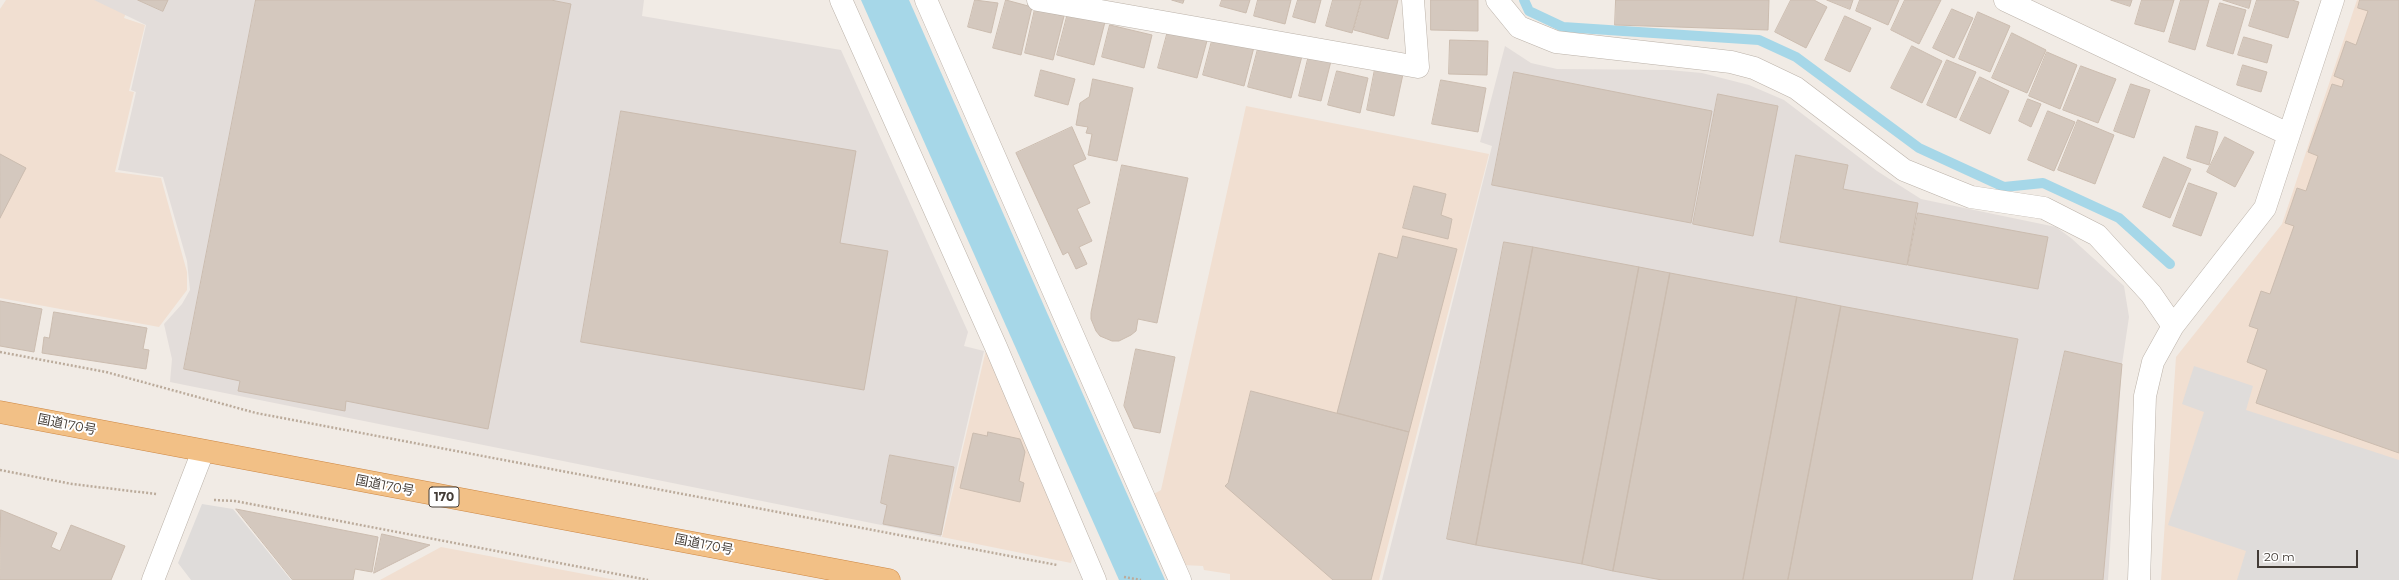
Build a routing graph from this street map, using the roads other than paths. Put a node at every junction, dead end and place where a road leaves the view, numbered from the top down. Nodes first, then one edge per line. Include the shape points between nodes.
1 (841, 0) edge
2 (926, 0) edge
3 (1038, 0) edge
4 (1413, 0) edge
5 (1497, 0) edge
6 (2005, 0) edge
7 (2332, 0) edge
8 (2288, 134) junction
9 (2173, 326) junction
10 (0, 412) edge
11 (203, 451) junction
12 (153, 580) edge
13 (889, 580) edge
14 (1095, 580) edge
15 (1180, 580) edge
16 (2139, 580) edge

1 - 14 street via 996,347
2 - 15 street
3 - 4 street via 1418,67
5 - 9 street via 1520,28 1556,42 1731,62 1772,76 1796,88 1904,170 1971,197 2044,208 2097,235 2151,294
6 - 8 street
7 - 8 street
8 - 9 street via 2265,208
9 - 16 street via 2153,362 2145,396
10 - 11 highway, 国道170号 / 170
11 - 12 street
11 - 13 highway, 国道170号 / 170

